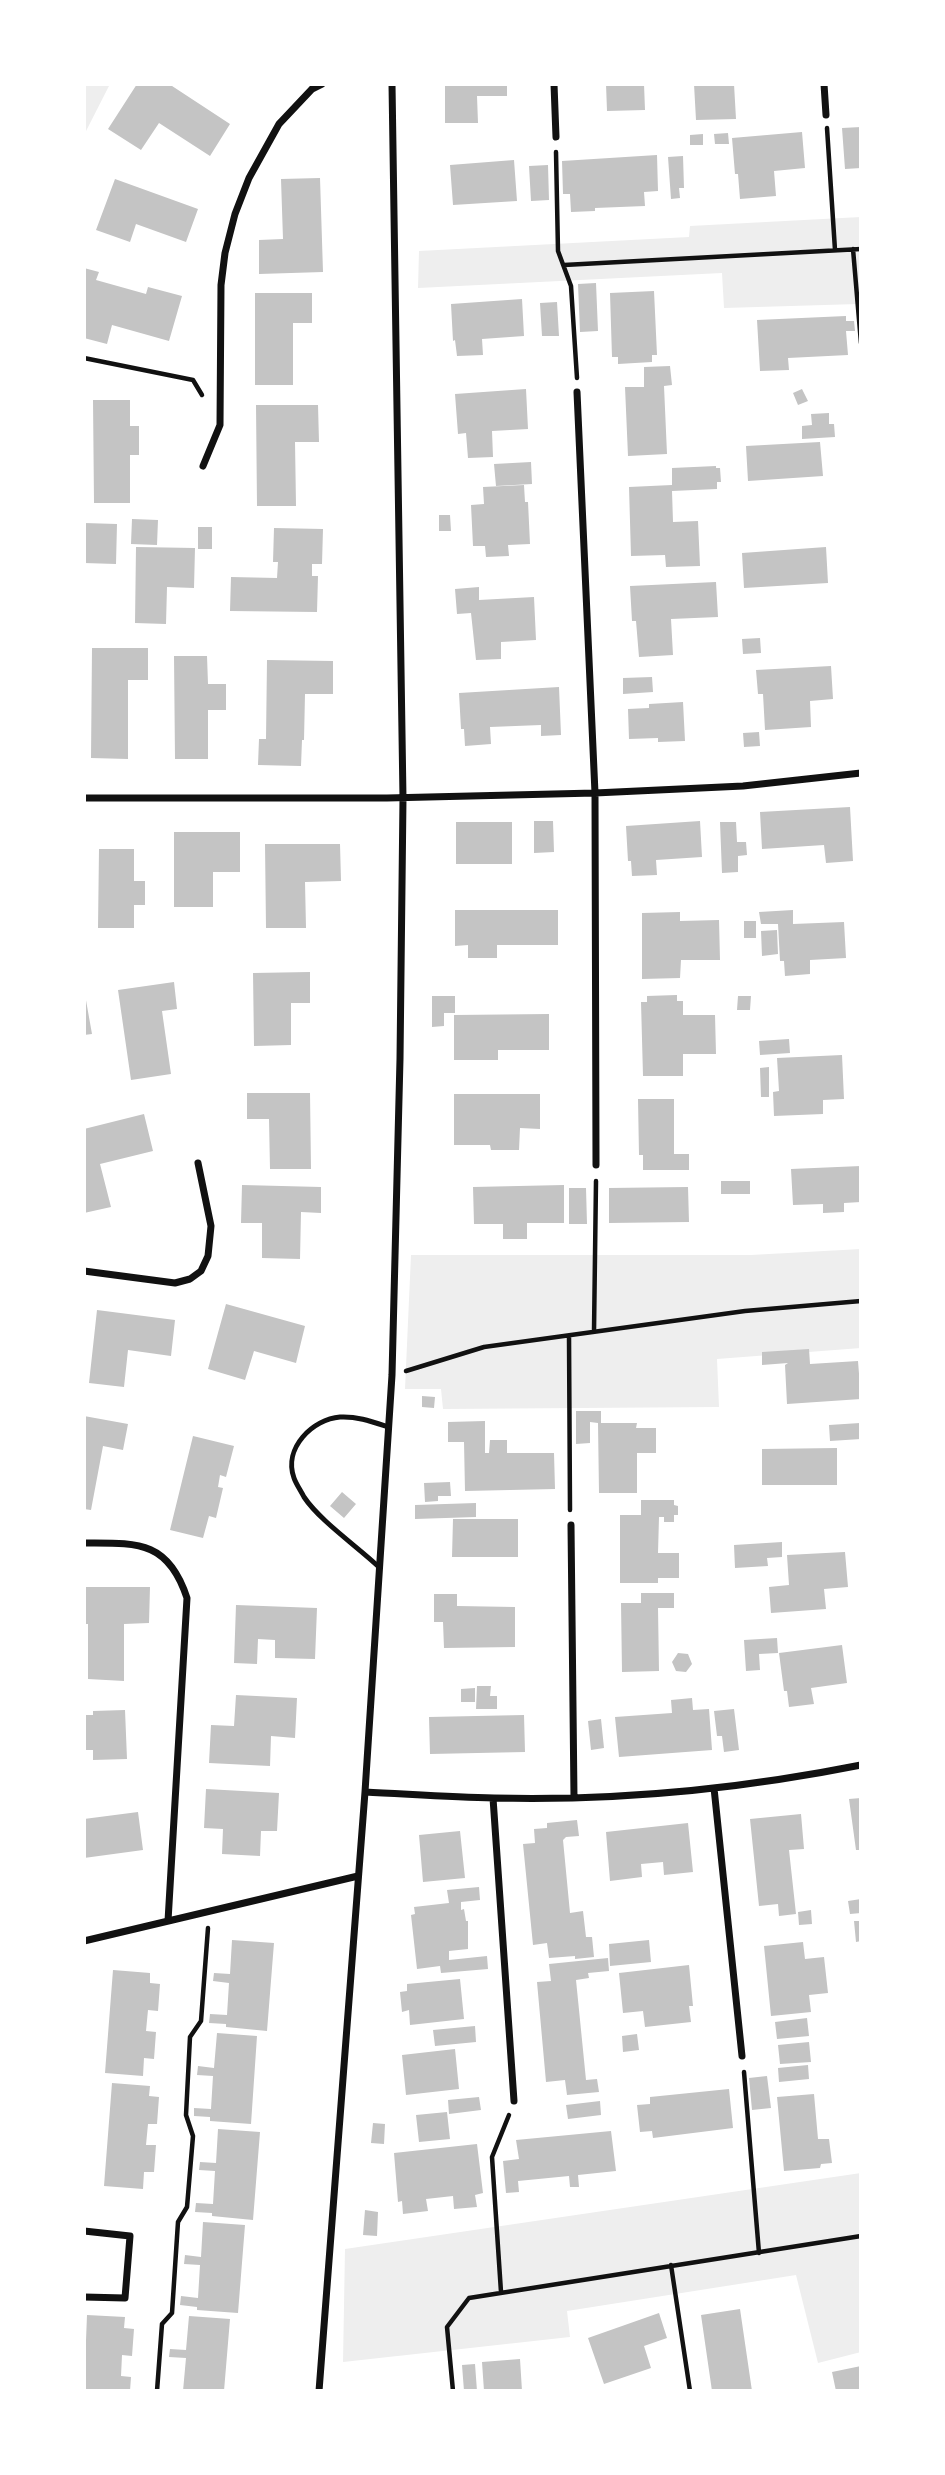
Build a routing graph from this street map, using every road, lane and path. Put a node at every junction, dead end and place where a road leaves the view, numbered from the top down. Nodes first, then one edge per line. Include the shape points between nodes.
1 (322, 84) edge
2 (392, 84) edge
3 (554, 84) edge
4 (824, 84) edge
5 (826, 116) joint
6 (556, 137) joint
7 (853, 249) junction
8 (861, 249) edge
9 (835, 250) junction
10 (564, 265) junction
11 (861, 343) edge
12 (84, 358) edge
13 (577, 392) joint
14 (220, 425) junction
15 (203, 466) dead end
16 (861, 773) edge
17 (595, 793) junction
18 (84, 798) edge
19 (403, 798) junction
20 (198, 1163) dead end
21 (596, 1165) joint
22 (84, 1271) edge
23 (861, 1301) edge
24 (594, 1331) junction
25 (569, 1336) junction
26 (392, 1375) junction
27 (388, 1427) junction
28 (571, 1525) joint
29 (84, 1543) edge
30 (380, 1568) junction
31 (861, 1765) edge
32 (714, 1788) junction
33 (365, 1792) junction
34 (493, 1798) junction
35 (574, 1798) junction
36 (359, 1876) junction
37 (209, 1911) junction
38 (168, 1921) junction
39 (84, 1941) edge
40 (742, 2056) joint
41 (514, 2101) joint
42 (84, 2231) edge
43 (861, 2236) edge
44 (760, 2253) junction
45 (671, 2265) junction
46 (501, 2292) junction
47 (84, 2297) edge
48 (158, 2391) edge
49 (319, 2391) edge
50 (453, 2391) edge
51 (690, 2391) edge

1 - 14 street via 279,124 249,178 235,215 221,285
2 - 19 street
3 - 6 street
4 - 5 street
5 - 9 path
6 - 10 path via 558,251
7 - 8 path
7 - 9 path
7 - 11 path
9 - 10 path
10 - 13 path via 571,286
12 - 14 path via 193,380
13 - 17 street
14 - 15 street
16 - 17 street via 743,786
17 - 19 street
17 - 21 street
18 - 19 street
19 - 26 street
20 - 22 street via 211,1226 208,1256 201,1270 175,1283
21 - 24 path
23 - 24 path
24 - 25 path
25 - 26 path via 484,1347
25 - 28 path
26 - 27 street
27 - 30 street
27 - 30 lane via 339,1417 314,1425 299,1442 293,1459 293,1476 305,1498
28 - 35 street
29 - 38 street via 147,1547 172,1567 187,1598
30 - 33 street
31 - 32 street
32 - 35 street
32 - 40 street
33 - 34 street
33 - 36 street
34 - 35 street
34 - 41 street
36 - 37 street
36 - 49 street
37 - 38 street
37 - 48 path via 201,2021 190,2037 186,2115 193,2136 187,2207 178,2222 172,2313 162,2324
38 - 39 street
40 - 44 path
41 - 46 path via 492,2157
42 - 47 street via 130,2236 125,2298
43 - 44 path
44 - 45 path
45 - 46 path
45 - 51 path
46 - 50 path via 469,2298 447,2327

